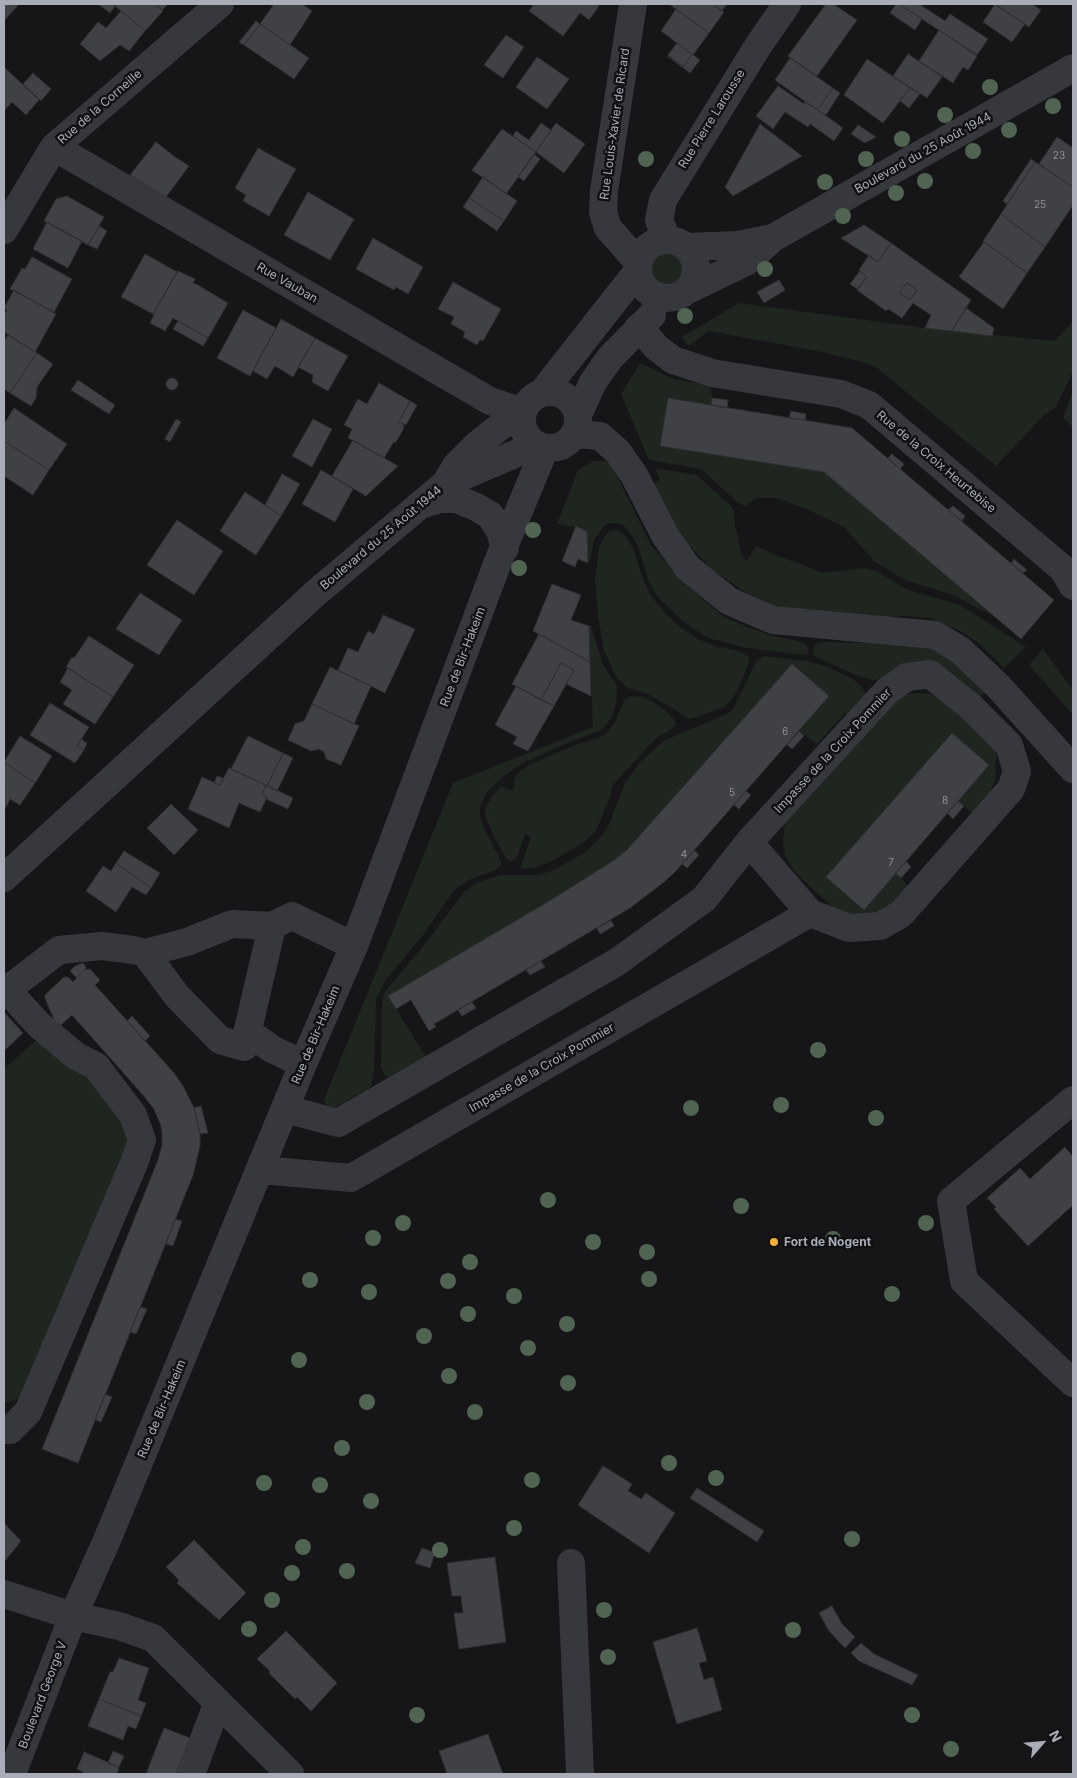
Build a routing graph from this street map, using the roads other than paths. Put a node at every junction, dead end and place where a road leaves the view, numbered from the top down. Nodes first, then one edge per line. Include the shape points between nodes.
1 (220, 4) edge
2 (633, 4) edge
3 (787, 4) edge
4 (1073, 68) edge
5 (54, 147) junction
6 (4, 230) edge
7 (773, 238) junction
8 (676, 243) junction
9 (638, 267) junction
10 (679, 294) junction
11 (640, 327) junction
12 (542, 393) junction
13 (522, 414) junction
14 (577, 424) junction
15 (541, 447) junction
16 (445, 484) junction
17 (421, 504) junction
18 (505, 548) junction
19 (1073, 586) edge
20 (1073, 769) edge
21 (749, 842) junction
22 (4, 878) edge
23 (810, 913) junction
24 (272, 926) junction
25 (354, 946) junction
26 (145, 954) junction
27 (5, 988) edge
28 (248, 1032) junction
29 (303, 1064) junction
30 (1073, 1100) edge
31 (285, 1109) junction
32 (261, 1170) junction
33 (1073, 1383) edge
34 (4, 1430) edge
35 (571, 1563) dead end
36 (4, 1594) edge
37 (73, 1616) junction
38 (218, 1702) junction
39 (12, 1774) edge
40 (191, 1774) edge
41 (290, 1774) edge
42 (580, 1774) edge

1 - 5 street, Rue de la Corneille
2 - 9 street, Rue Louis-Xavier de Ricard via 603,213 608,228
3 - 8 street, Rue Pierre Larousse via 663,200 659,220
4 - 7 street, Boulevard du 25 Août 1944
5 - 6 street, Rue de la Corneille
5 - 13 street, Rue Vauban via 490,401
7 - 8 street, Boulevard du 25 Août 1944 via 738,245
7 - 10 street, Boulevard du 25 Août 1944 via 746,262
8 - 9 street via 657,241 649,245 642,253
8 - 10 street via 692,254 696,263 694,282
9 - 10 street via 645,290 662,298
9 - 12 street
10 - 11 street, Boulevard du 25 Août 1944
11 - 14 street, Boulevard du 25 Août 1944 via 592,382
11 - 19 street, Rue de la Croix Heurtebise via 656,347 673,360 712,373 841,394 869,405 1063,569
12 - 13 street via 527,404
12 - 14 street via 561,394 569,399 575,406
13 - 15 street via 525,433
13 - 16 street, Boulevard du 25 Août 1944 via 478,444 456,466
14 - 15 street via 570,441 563,446
14 - 20 street via 600,436 618,452 634,475 666,538 688,568 729,601 773,620 935,635 960,650 998,686
15 - 16 street, Boulevard du 25 Août 1944
15 - 18 street, Rue de Bir-Hakeim
16 - 17 street, Boulevard du 25 Août 1944
17 - 18 street via 457,499 476,507 490,515 500,530
17 - 22 street, Boulevard du 25 Août 1944 via 317,592
18 - 25 street, Rue de Bir-Hakeim
21 - 23 street, Impasse de la Croix Pommier
21 - 23 street, Impasse de la Croix Pommier via 887,691 907,677 930,674 971,706 1009,745 1017,771 1011,789 901,914 880,926 849,928
21 - 31 street, Impasse de la Croix Pommier via 704,899 617,962 338,1123
23 - 32 street, Impasse de la Croix Pommier via 352,1178
24 - 25 street via 292,916
24 - 26 street via 232,924
24 - 28 street
25 - 29 street, Rue de Bir-Hakeim
26 - 27 street via 102,946 58,950
26 - 28 street via 178,996 220,1040 244,1047
27 - 34 street via 39,1025 76,1056 96,1066 133,1115 142,1140 28,1412 10,1430
28 - 29 street via 272,1049
29 - 31 street, Rue de Bir-Hakeim
30 - 33 street via 951,1201 964,1281
31 - 32 street, Rue de Bir-Hakeim
32 - 37 street, Rue de Bir-Hakeim
35 - 42 street
36 - 37 street
37 - 38 street via 119,1626 153,1638
37 - 39 street, Boulevard George V
38 - 40 street
38 - 41 street

